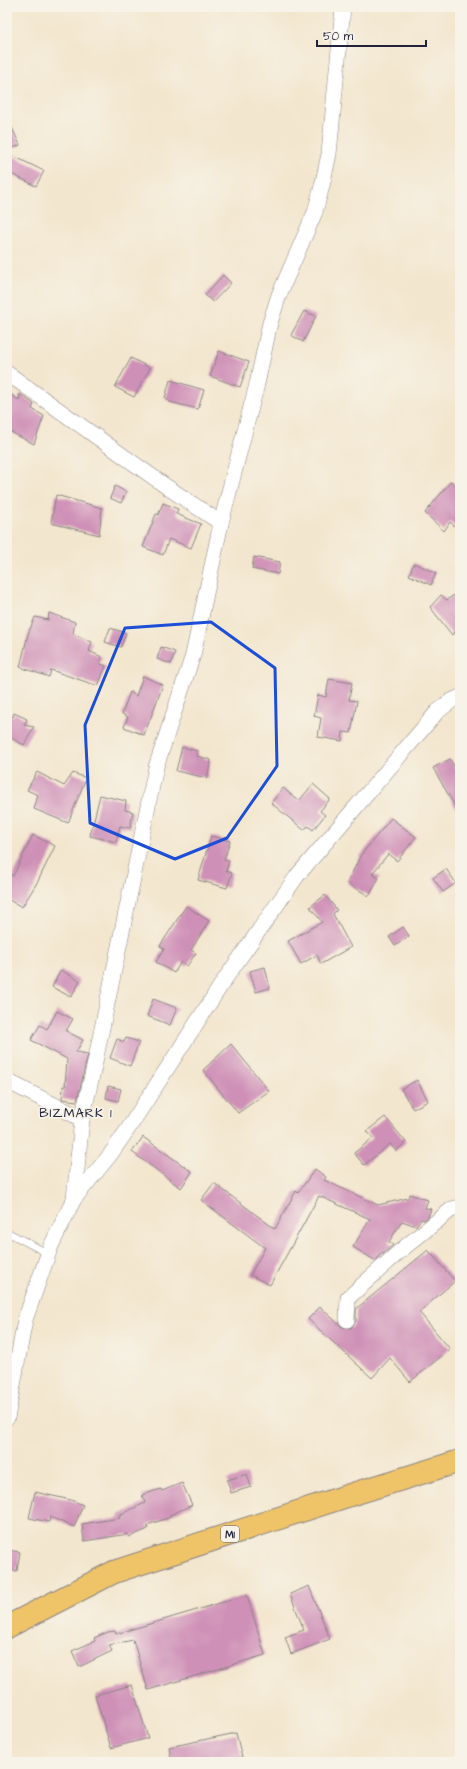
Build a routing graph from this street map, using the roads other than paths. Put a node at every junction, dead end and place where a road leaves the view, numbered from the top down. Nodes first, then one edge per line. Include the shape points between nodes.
1 (343, 7) edge
2 (7, 373) edge
3 (221, 523) junction
4 (460, 697) edge
5 (7, 1080) edge
6 (82, 1118) junction
7 (74, 1199) junction
8 (460, 1207) edge
9 (7, 1232) edge
10 (48, 1254) junction
11 (347, 1320) dead end
12 (8, 1409) edge
13 (460, 1461) edge
14 (7, 1627) edge

1 - 3 street via 329,154 322,186 315,212 270,322 257,384
2 - 3 street
3 - 6 street via 193,655 156,767
4 - 7 street via 450,701 437,712 297,876 225,980 128,1129
5 - 6 street
6 - 7 street
7 - 10 street
8 - 11 street via 452,1209 400,1251 348,1298
9 - 10 lane
10 - 12 street via 25,1320
13 - 14 highway, M1 via 114,1572

